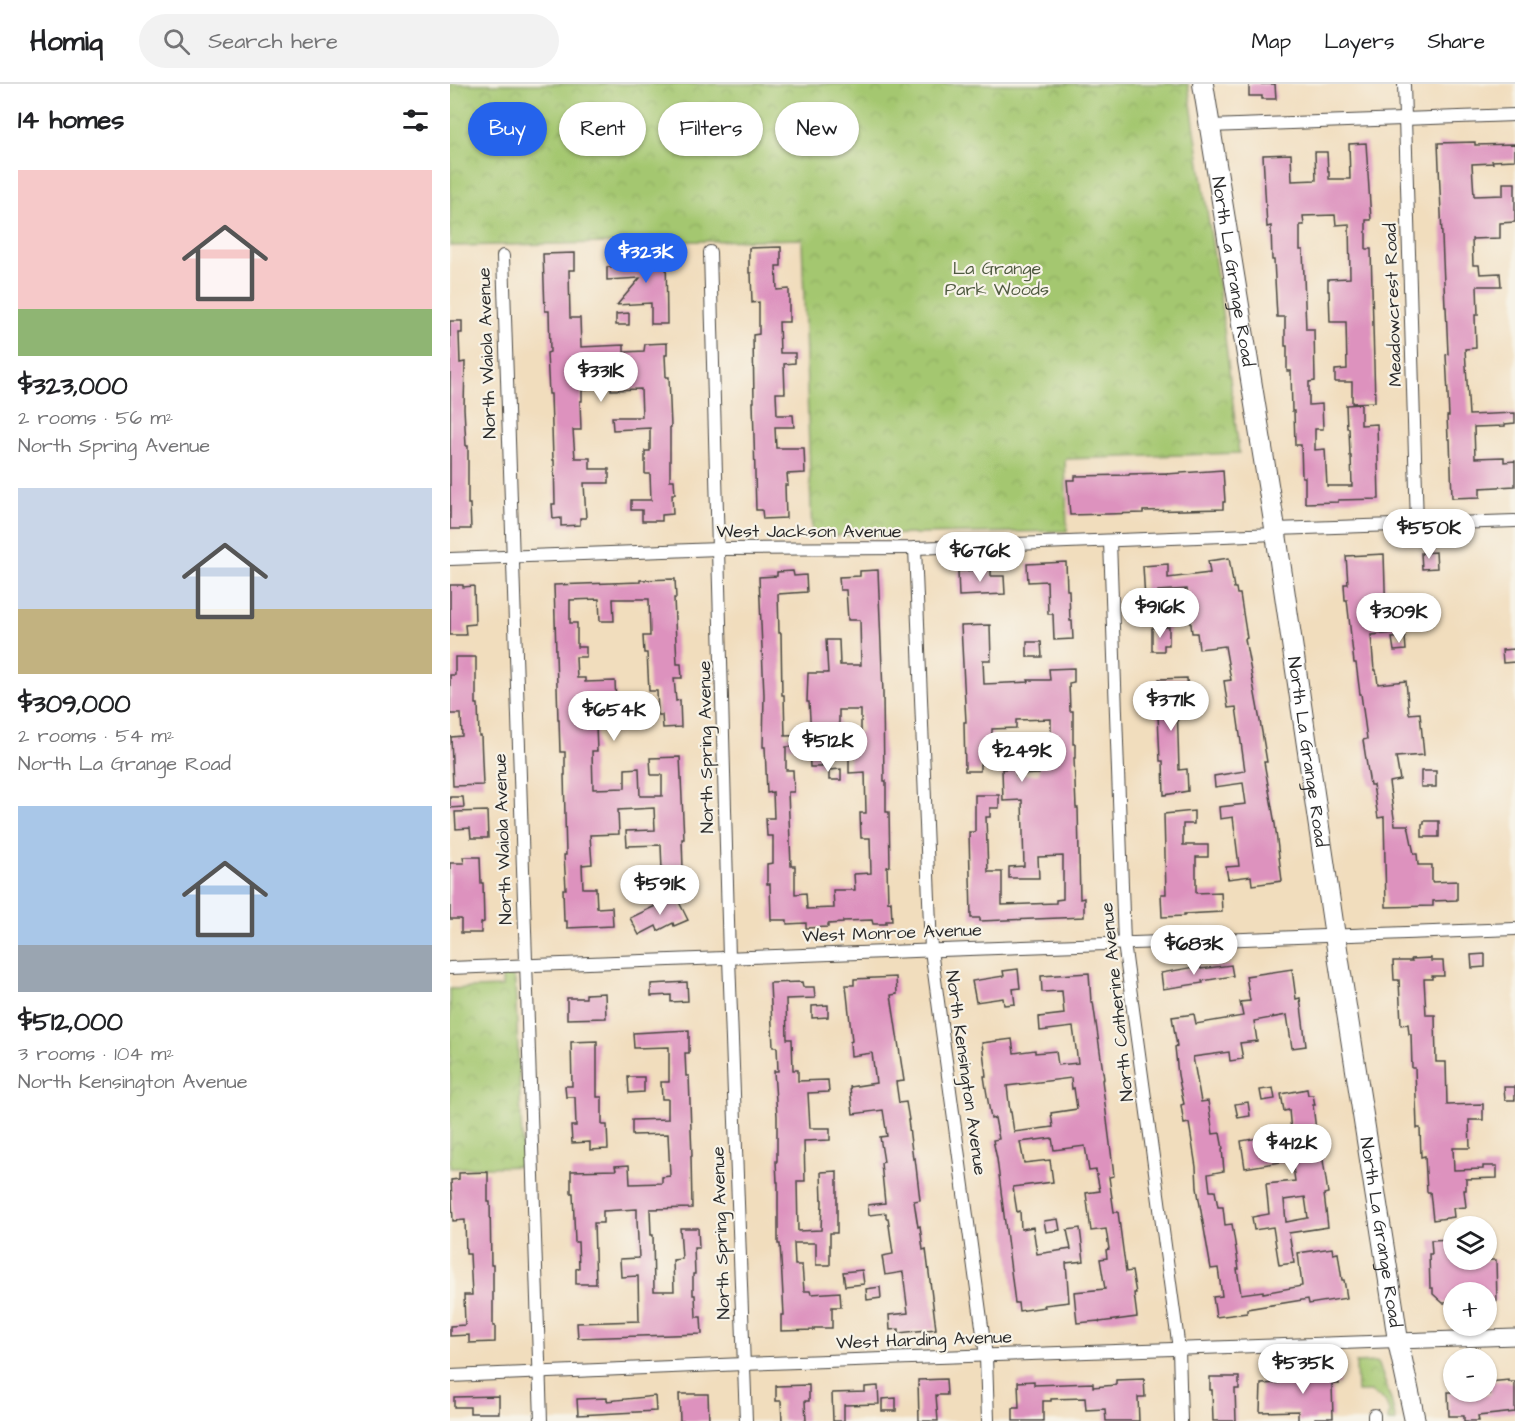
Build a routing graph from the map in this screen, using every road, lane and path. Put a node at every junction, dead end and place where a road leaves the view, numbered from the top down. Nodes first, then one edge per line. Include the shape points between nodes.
1 (1203, 84) edge
2 (1404, 84) edge
3 (1515, 115) edge
4 (1406, 120) junction
5 (1210, 126) junction
6 (710, 252) dead end
7 (503, 256) dead end
8 (1515, 521) edge
9 (1417, 524) junction
10 (1275, 532) junction
11 (1110, 541) junction
12 (915, 548) junction
13 (719, 549) junction
14 (512, 557) junction
15 (450, 559) edge
16 (1515, 929) edge
17 (1335, 936) junction
18 (1124, 943) junction
19 (931, 950) junction
20 (729, 958) junction
21 (525, 964) junction
22 (450, 968) edge
23 (1515, 1337) edge
24 (1398, 1341) junction
25 (1179, 1349) junction
26 (986, 1356) junction
27 (744, 1364) junction
28 (539, 1372) junction
29 (450, 1376) edge
30 (541, 1421) edge
31 (746, 1421) edge
32 (988, 1421) edge
33 (1181, 1421) edge
34 (1415, 1421) edge

1 - 5 main road, North La Grange Road
2 - 4 street, Meadowcrest Road
3 - 4 street
4 - 5 street
4 - 9 street, Meadowcrest Road
5 - 10 main road, North La Grange Road
6 - 13 street, North Spring Avenue
7 - 14 street, North Waiola Avenue
8 - 9 street, West Jackson Avenue
9 - 10 street, West Jackson Avenue
10 - 11 street, West Jackson Avenue
10 - 17 main road, North La Grange Road
11 - 12 street, West Jackson Avenue
11 - 18 street, North Catherine Avenue
12 - 13 street, West Jackson Avenue
12 - 19 street, North Kensington Avenue
13 - 14 street, West Jackson Avenue
13 - 20 street, North Spring Avenue
14 - 15 street, West Jackson Avenue
14 - 21 street, North Waiola Avenue
16 - 17 street, West Monroe Avenue
17 - 18 street, West Monroe Avenue
17 - 24 main road, North La Grange Road
18 - 19 street, West Monroe Avenue
18 - 25 street, North Catherine Avenue
19 - 20 street, West Monroe Avenue
19 - 26 street, North Kensington Avenue
20 - 21 street, West Monroe Avenue
20 - 27 street, North Spring Avenue
21 - 22 street, West Monroe Avenue
21 - 28 street, North Waiola Avenue
23 - 24 street
24 - 25 street, West Harding Avenue
24 - 34 main road, North La Grange Road
25 - 26 street, West Harding Avenue
25 - 33 street, North Catherine Avenue
26 - 27 street, West Harding Avenue
26 - 32 street, North Kensington Avenue
27 - 28 street, West Harding Avenue
27 - 31 street, North Spring Avenue
28 - 29 street, West Harding Avenue
28 - 30 street, North Waiola Avenue

